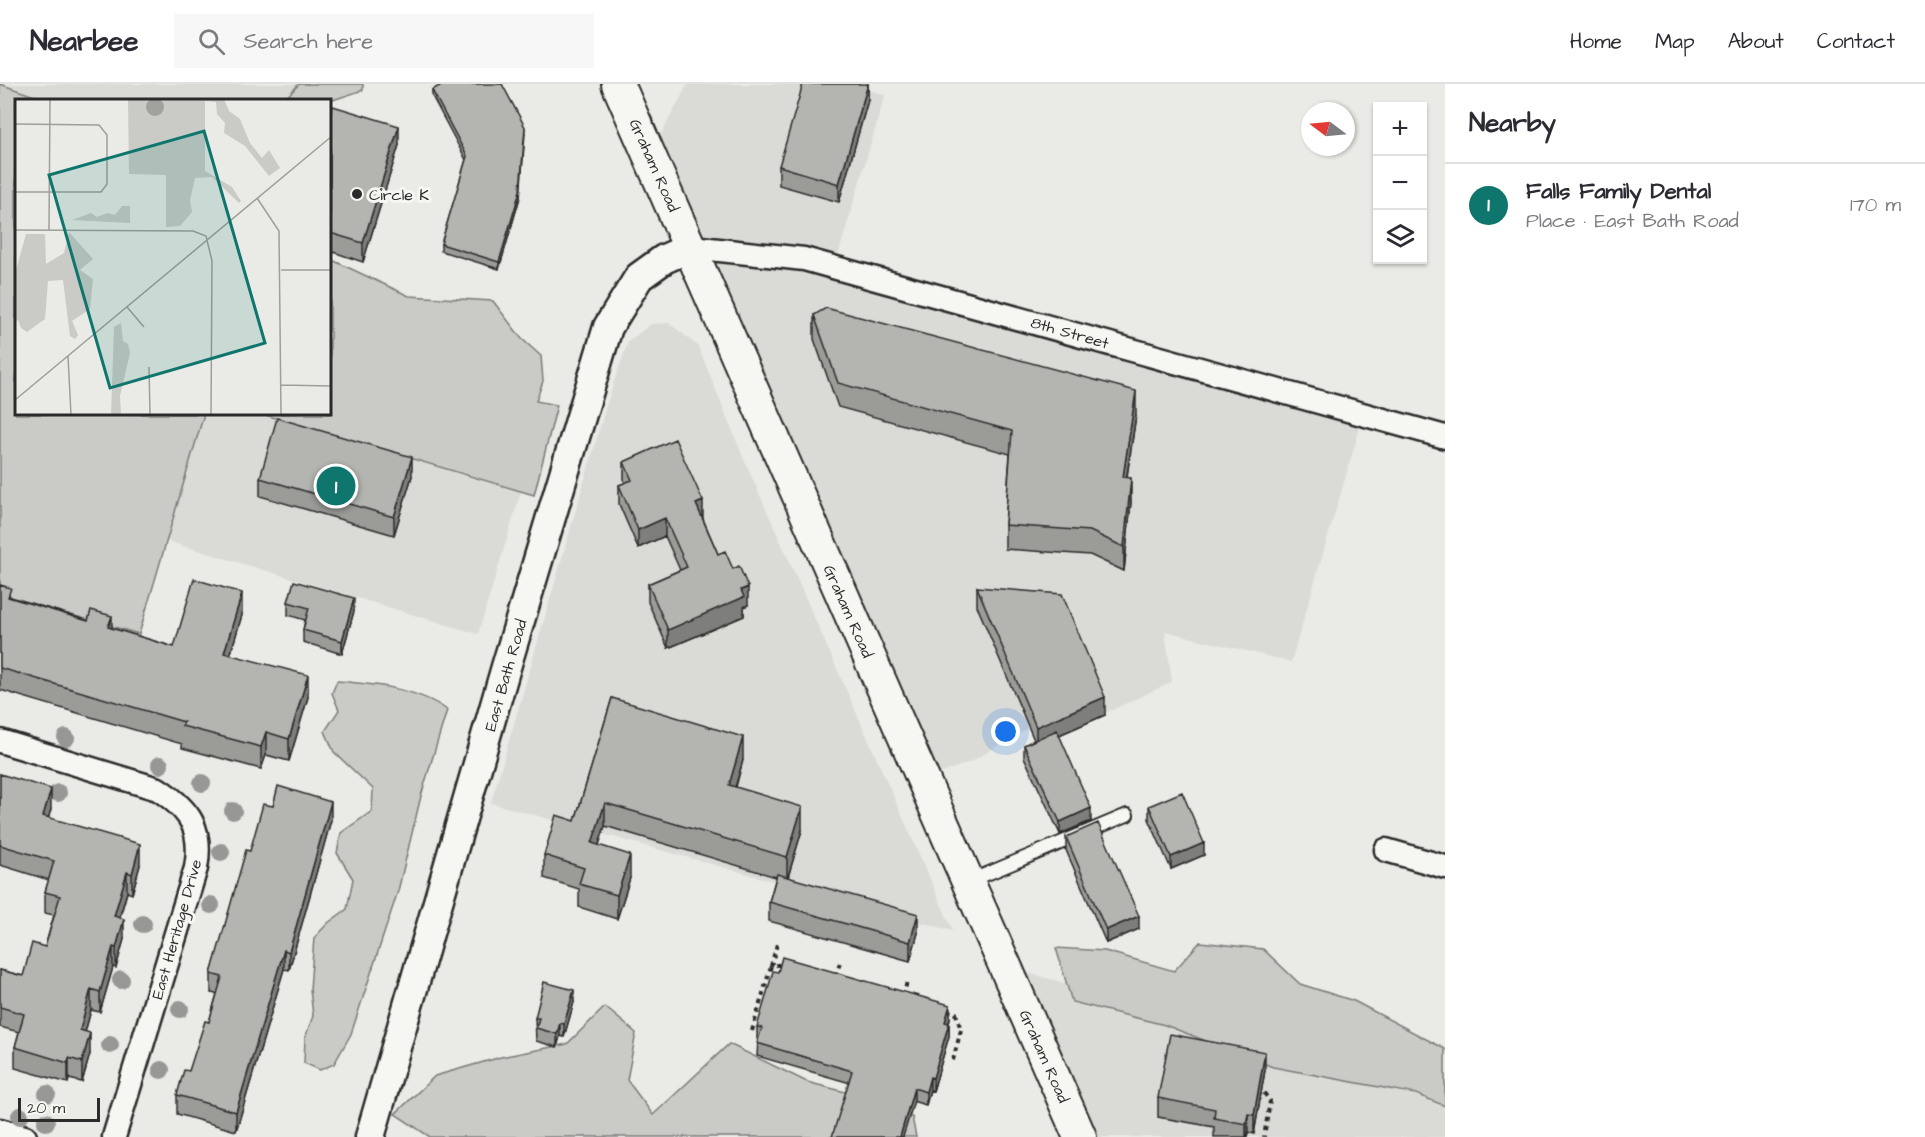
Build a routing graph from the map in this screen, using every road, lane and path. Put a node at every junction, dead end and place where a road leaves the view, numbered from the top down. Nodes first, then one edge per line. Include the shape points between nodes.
1 (618, 84) edge
2 (691, 247) junction
3 (1445, 437) edge
4 (0, 741) edge
5 (1127, 815) dead end
6 (1386, 850) dead end
7 (1445, 867) edge
8 (969, 882) junction
9 (777, 944) dead end
10 (840, 962) dead end
11 (788, 964) edge
12 (771, 966) junction
13 (826, 975) edge
14 (835, 978) junction
15 (846, 981) edge
16 (907, 982) dead end
17 (891, 994) edge
18 (903, 997) junction
19 (913, 1000) edge
20 (900, 1007) edge
21 (945, 1010) edge
22 (752, 1031) dead end
23 (952, 1064) dead end
24 (1264, 1093) edge
25 (0, 1130) edge
26 (25, 1137) edge
27 (114, 1137) edge
28 (370, 1137) edge
29 (1080, 1137) edge
30 (1264, 1137) edge

1 - 2 main road, Graham Road
2 - 3 street, 8th Street via 804,258
2 - 8 main road, Graham Road
2 - 28 street, East Bath Road via 664,259 639,277 608,327
4 - 27 street, East Heritage Drive via 158,789 188,814 197,836 196,868
5 - 8 lane
6 - 7 street
8 - 29 main road, Graham Road
9 - 12 path
10 - 14 path
11 - 12 path
12 - 22 path
13 - 14 path
14 - 15 path
16 - 18 path
17 - 18 path
18 - 19 path
18 - 20 path
21 - 23 path via 956,1013 961,1030
24 - 30 path via 1270,1101
25 - 26 street

